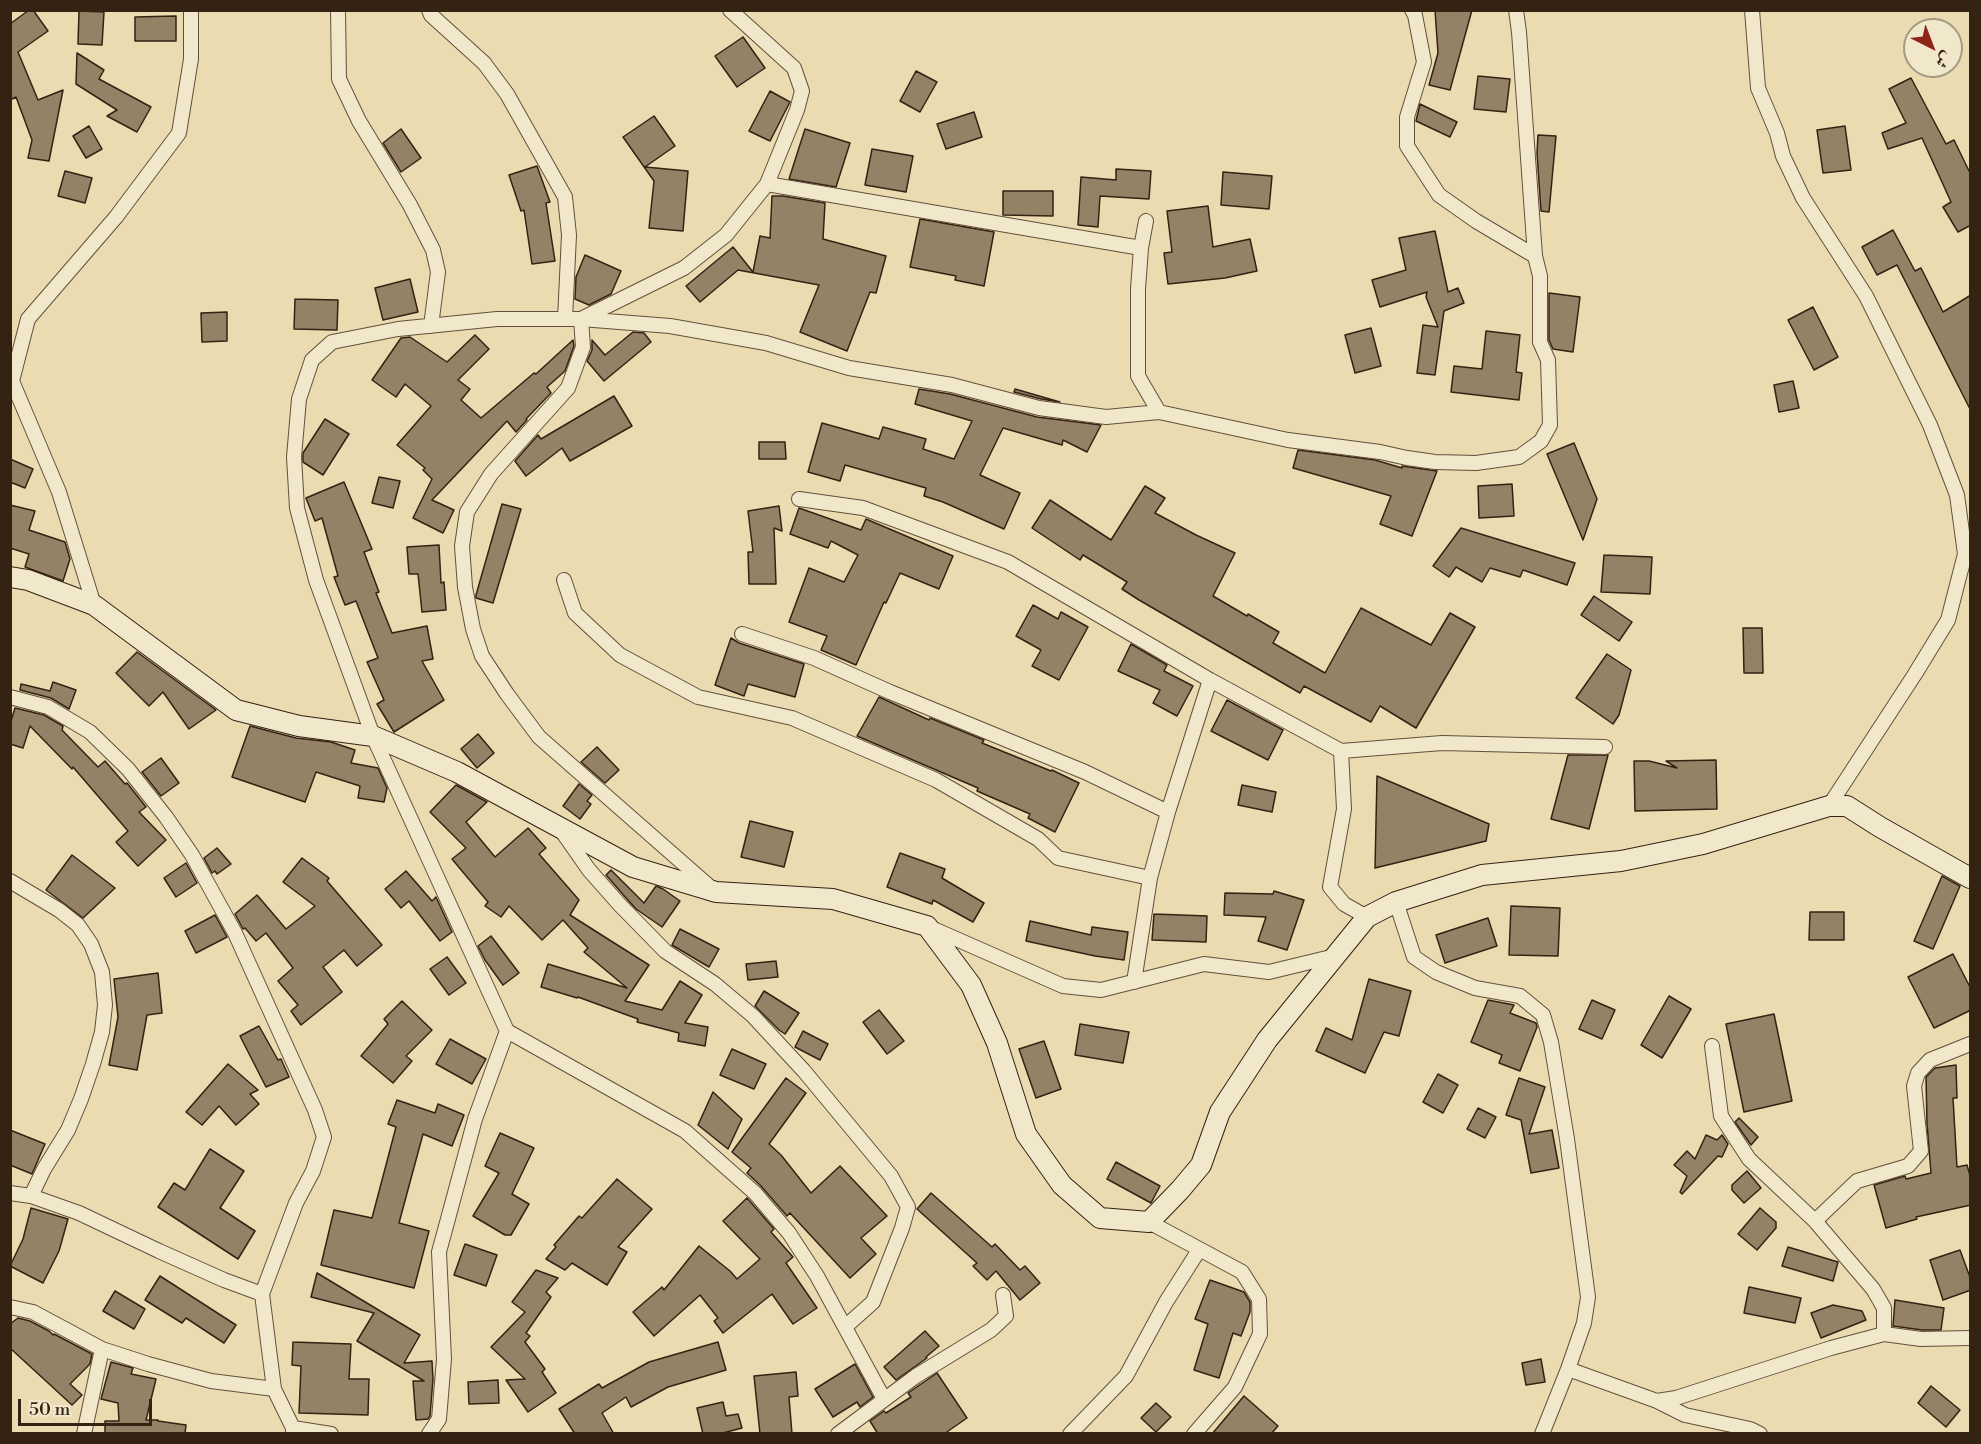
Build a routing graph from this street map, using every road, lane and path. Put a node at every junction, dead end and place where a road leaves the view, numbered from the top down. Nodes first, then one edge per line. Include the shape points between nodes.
1 (191, 10) edge
2 (338, 10) edge
3 (429, 10) edge
4 (730, 10) edge
5 (1412, 10) edge
6 (1516, 10) edge
7 (1752, 10) edge
8 (766, 184) junction
9 (1146, 221) dead end
10 (1141, 248) junction
11 (1535, 256) junction
12 (565, 319) junction
13 (581, 319) junction
14 (431, 326) junction
15 (1159, 412) junction
16 (799, 499) dead end
17 (10, 577) edge
18 (564, 580) dead end
19 (93, 605) junction
20 (742, 634) dead end
21 (1209, 680) junction
22 (10, 697) edge
23 (373, 736) junction
24 (1605, 747) dead end
25 (1341, 751) junction
26 (1829, 806) junction
27 (1168, 812) junction
28 (560, 829) junction
29 (1150, 878) junction
30 (1971, 878) edge
31 (10, 881) edge
32 (716, 892) junction
33 (1396, 902) junction
34 (1366, 917) junction
35 (927, 926) junction
36 (1335, 956) junction
37 (1134, 982) junction
38 (507, 1031) junction
39 (1971, 1044) edge
40 (1712, 1046) dead end
41 (10, 1193) edge
42 (31, 1196) junction
43 (1815, 1221) junction
44 (1149, 1222) junction
45 (1199, 1250) junction
46 (262, 1294) junction
47 (1003, 1295) dead end
48 (10, 1307) edge
49 (845, 1327) junction
50 (1884, 1334) junction
51 (1971, 1338) edge
52 (102, 1349) junction
53 (1568, 1370) junction
54 (274, 1389) junction
55 (884, 1399) junction
56 (1657, 1401) junction
57 (293, 1431) edge
58 (84, 1434) edge
59 (331, 1434) edge
60 (429, 1434) edge
61 (838, 1434) edge
62 (1070, 1434) edge
63 (1194, 1434) edge
64 (1542, 1434) edge
65 (1760, 1434) edge

1 - 19 street via 191,59 179,133 116,217 28,319 12,381 59,492
2 - 14 street via 339,79 433,250 438,272
3 - 12 street via 484,63 507,94 565,197 569,235
4 - 8 street via 794,68 802,91
5 - 11 street via 1424,62 1407,117 1407,146 1439,195
6 - 11 street
7 - 26 street via 1758,88 1784,156 1803,198 1866,296 1930,424 1957,495 1965,554 1948,620
8 - 10 street
8 - 13 street via 726,235 684,268
9 - 10 street
10 - 15 street via 1138,376
11 - 15 street via 1540,276 1540,342 1548,360 1550,425 1541,441 1519,457 1476,463 1435,462 1288,440
12 - 13 street
12 - 14 street via 497,319
13 - 15 street via 670,326 766,343 849,368 952,385 1039,408 1106,417
13 - 32 street via 583,347 568,388 491,474 467,512 462,546 473,629 482,656 539,737
14 - 23 street via 332,342 312,360 299,399 294,457 297,508 316,580
16 - 21 street via 863,508 1008,562
17 - 19 main road
18 - 29 street via 575,613 620,655 698,697 792,718 936,780 1038,839 1058,858
19 - 23 main road via 236,710 300,726
20 - 27 street via 814,658 1085,772
21 - 25 street
21 - 27 street
22 - 46 street via 48,707 90,732 128,769 166,817 235,933 315,1110 324,1137
23 - 28 main road via 457,772
23 - 38 street
24 - 25 street via 1442,743
25 - 34 street via 1344,809 1330,887 1344,904
26 - 30 main road via 1847,806
26 - 33 main road via 1703,844 1621,861 1482,875
27 - 29 street
28 - 32 main road via 633,867
28 - 49 street via 620,906 665,951 715,984 753,1016 891,1176 908,1207 902,1227 873,1302
29 - 37 street
31 - 42 street via 78,925 102,972 105,1005 102,1032 81,1099
32 - 35 main road via 833,898
33 - 34 main road
33 - 53 street via 1414,957 1436,972 1475,988 1520,996 1543,1015 1567,1139 1588,1297 1584,1323
34 - 36 main road
35 - 37 street via 1063,986 1101,990
35 - 44 main road via 971,985 997,1043 1026,1134 1062,1185 1100,1218
36 - 37 street via 1269,972 1204,964
36 - 44 main road via 1267,1040 1220,1112 1201,1165
38 - 49 street via 685,1131 720,1161 755,1193 789,1233
38 - 60 street via 475,1119 439,1252 444,1359 439,1419
39 - 43 street via 1930,1060 1918,1073 1914,1086 1921,1151 1908,1166 1857,1181
40 - 43 street via 1721,1116 1749,1159
41 - 42 street
42 - 46 street via 79,1213
43 - 50 street via 1873,1289 1884,1308
44 - 45 street
45 - 62 street via 1125,1376
45 - 63 street via 1242,1272 1259,1299 1260,1334 1235,1387
46 - 54 street
47 - 55 street via 1006,1316 991,1330
48 - 52 street via 33,1312
49 - 55 street
50 - 51 street via 1921,1339
50 - 56 street
52 - 54 street via 211,1381
52 - 58 street
53 - 56 street
53 - 64 street
54 - 57 street
55 - 61 street
56 - 65 street via 1685,1415
57 - 59 street

